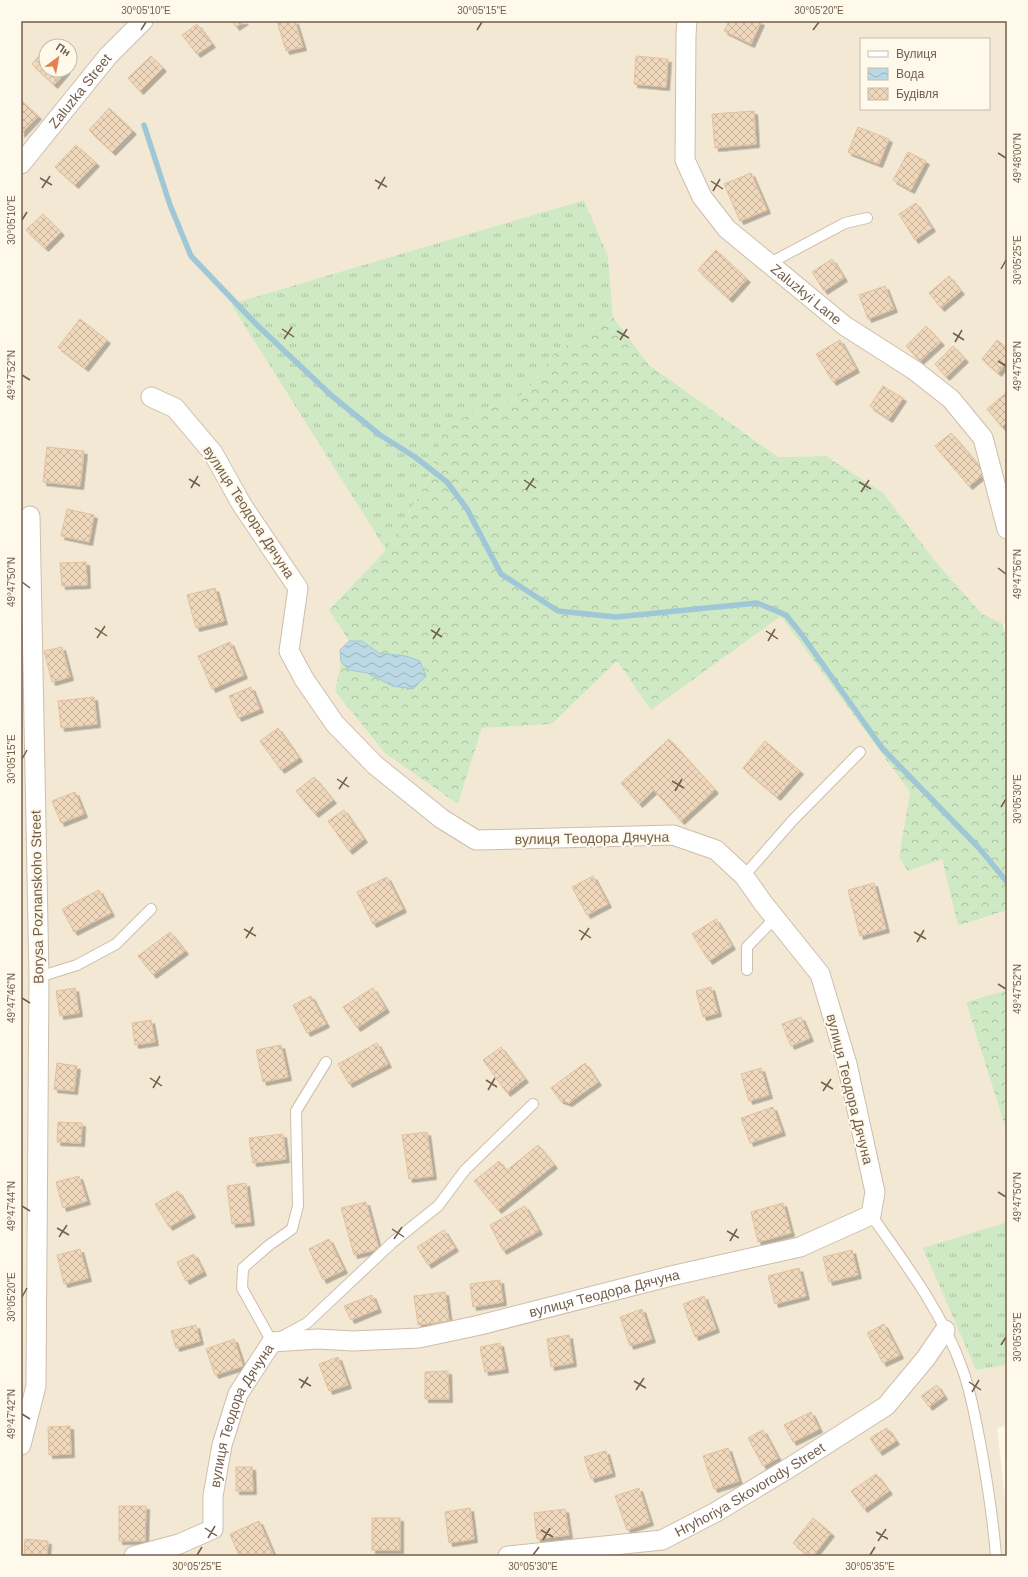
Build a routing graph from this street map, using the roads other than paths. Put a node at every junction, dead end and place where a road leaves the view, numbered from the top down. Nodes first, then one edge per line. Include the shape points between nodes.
1 (143, 21) edge
2 (687, 21) edge
3 (21, 164) edge
4 (867, 218) dead end
5 (770, 263) junction
6 (151, 397) dead end
7 (30, 516) dead end
8 (1007, 529) edge
9 (860, 752) dead end
10 (744, 876) junction
11 (151, 909) dead end
12 (775, 918) junction
13 (747, 970) dead end
14 (38, 977) junction
15 (326, 1062) dead end
16 (533, 1104) dead end
17 (872, 1215) junction
18 (945, 1330) junction
19 (272, 1342) junction
20 (21, 1445) edge
21 (134, 1556) edge
22 (508, 1556) edge
23 (996, 1556) edge

1 - 3 street, Zaluzka Street via 108,56
2 - 5 street, Zaluzkyi Lane via 685,160 702,197 728,229
4 - 5 lane via 845,223
5 - 8 street, Zaluzkyi Lane via 845,326 914,370 951,399 982,438
6 - 10 street, вулиця Теодора Дячуна via 175,408 213,453 242,505 298,588 288,651 335,724 370,760 442,819 476,840 673,835 716,850
7 - 14 street, Borysa Poznanskoho Street
9 - 10 lane via 792,821
10 - 12 street, вулиця Теодора Дячуна
11 - 14 lane via 116,944 77,965
12 - 13 lane via 746,947
12 - 17 street, вулиця Теодора Дячуна via 820,974 847,1064 875,1192
14 - 20 street, Borysa Poznanskoho Street via 36,1386
15 - 19 lane via 296,1111 298,1206 292,1229 243,1268 242,1288
16 - 19 lane via 465,1170 438,1206 393,1242 307,1323
17 - 18 lane via 922,1288
17 - 19 street, вулиця Теодора Дячуна via 800,1247 420,1338
18 - 22 street, Hryhoriya Skovorody Street via 926,1358 886,1406 716,1512 662,1540
18 - 23 lane via 963,1369 976,1420
19 - 21 street, вулиця Теодора Дячуна via 238,1394 222,1445 212,1496 213,1529 179,1544

